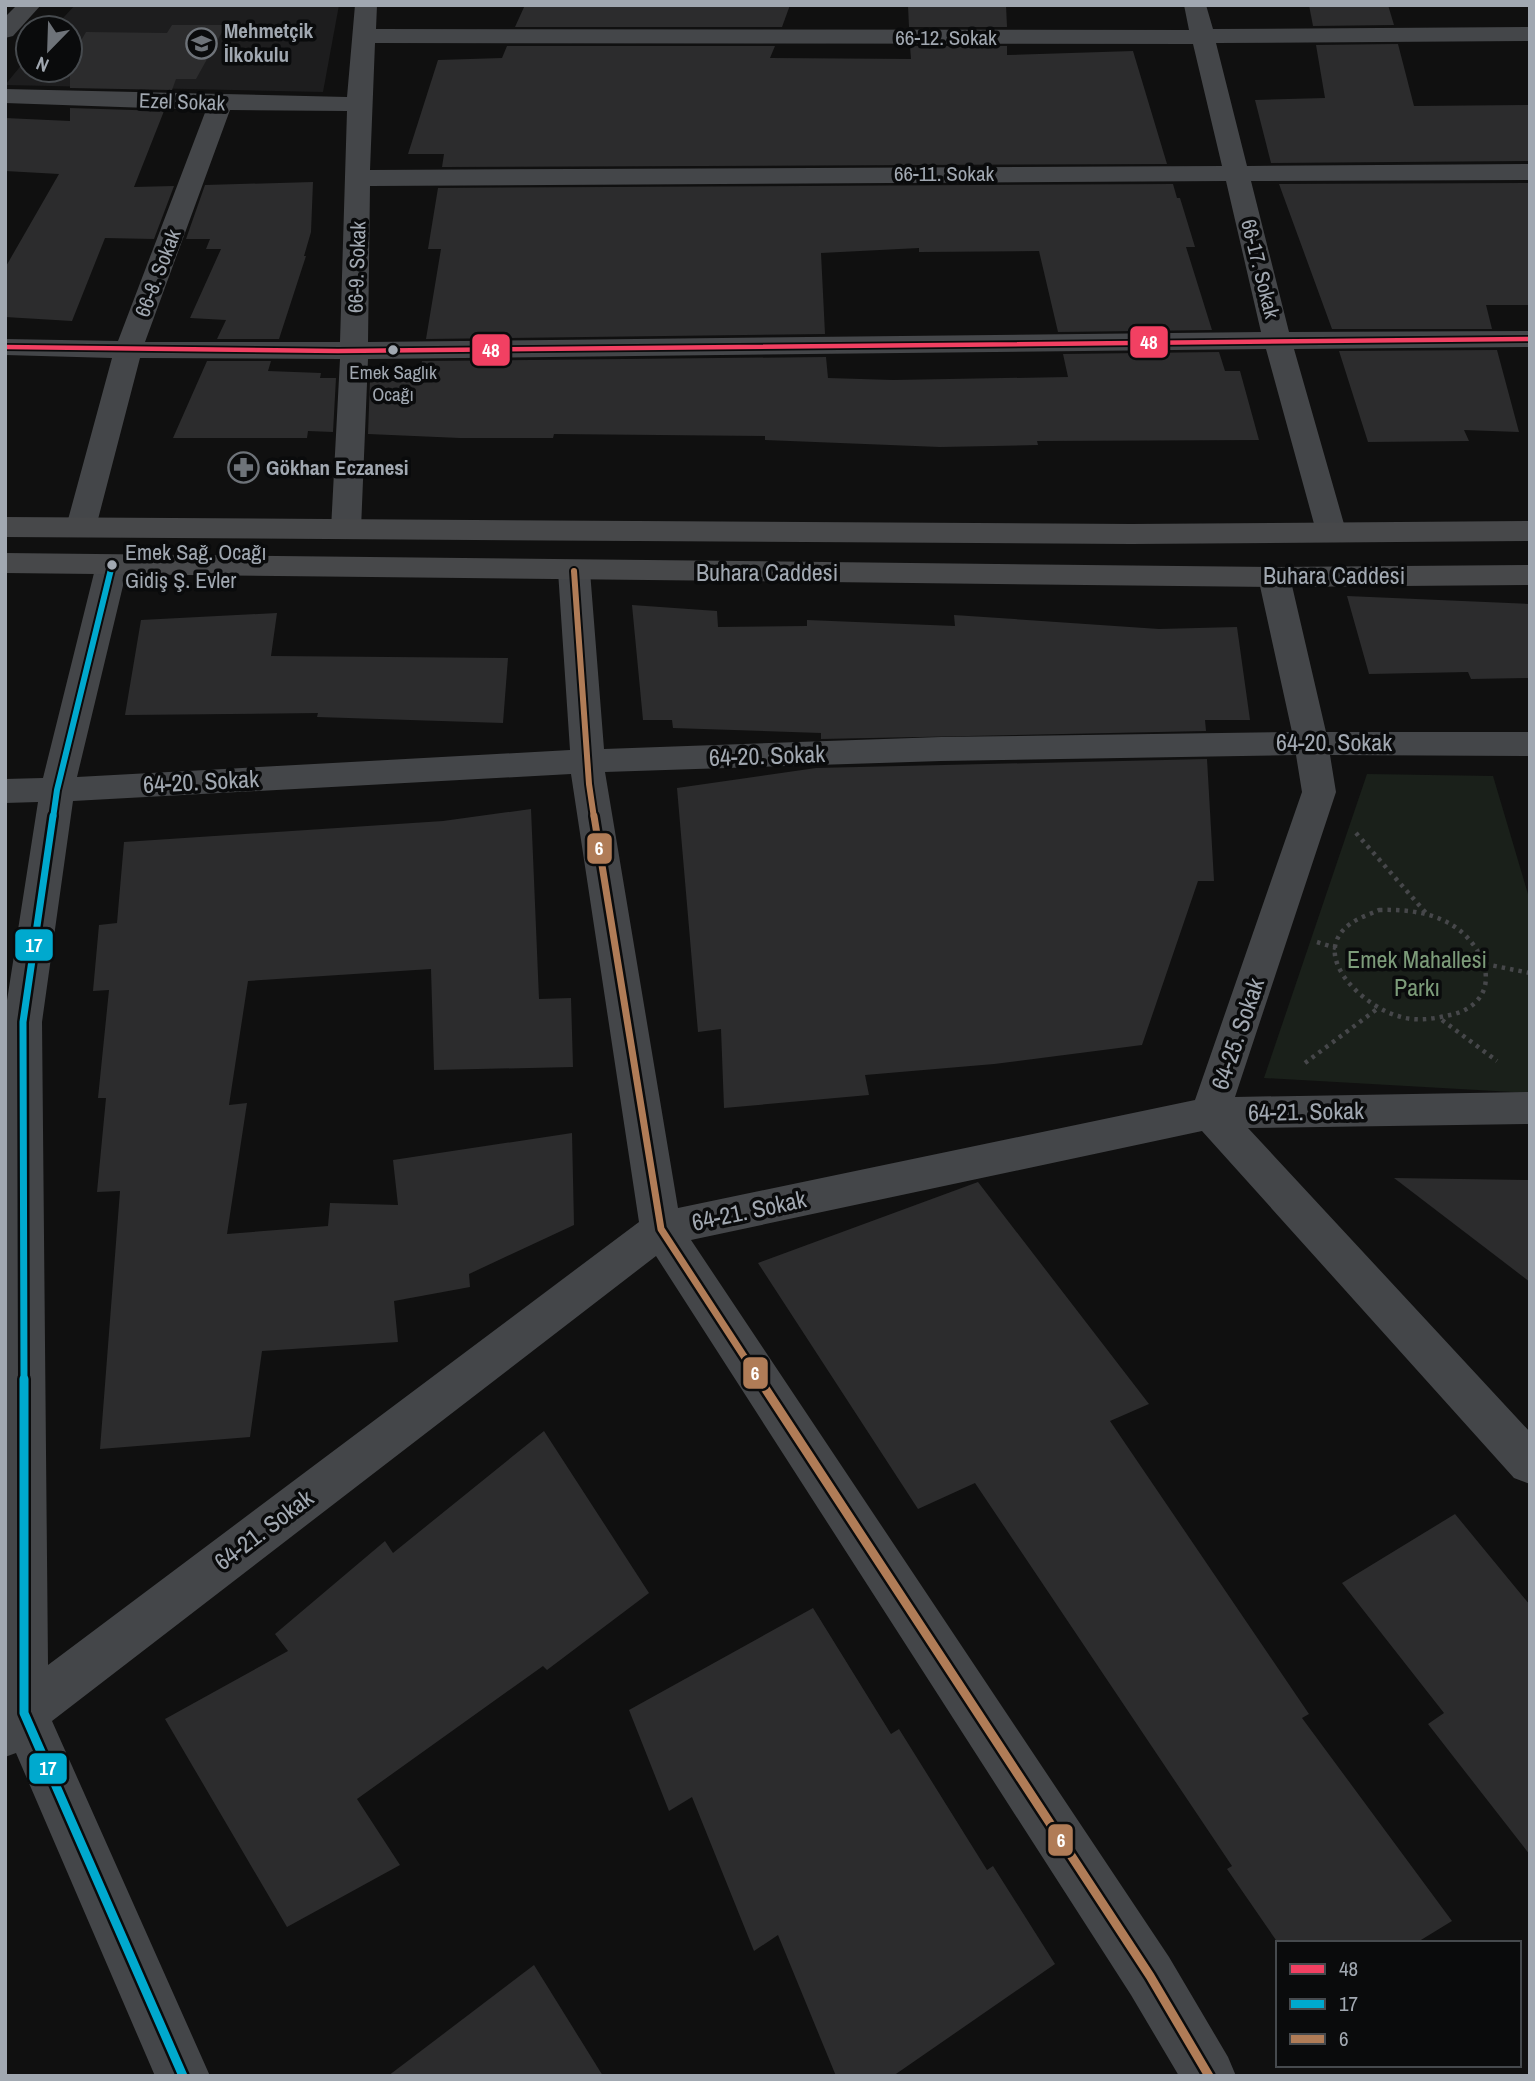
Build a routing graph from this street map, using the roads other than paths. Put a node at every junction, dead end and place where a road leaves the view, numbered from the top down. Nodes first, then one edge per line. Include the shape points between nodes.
1 (30, 5) edge
2 (366, 5) edge
3 (1195, 5) edge
4 (5, 31) edge
5 (1530, 34) edge
6 (363, 36) junction
7 (1203, 37) junction
8 (5, 96) edge
9 (221, 103) junction
10 (359, 104) junction
11 (1236, 172) junction
12 (1530, 172) edge
13 (359, 178) junction
14 (1277, 339) junction
15 (1530, 339) edge
16 (5, 347) edge
17 (128, 351) junction
18 (354, 351) junction
19 (5, 527) edge
20 (81, 527) junction
21 (346, 529) junction
22 (1331, 531) junction
23 (1530, 531) edge
24 (5, 563) edge
25 (112, 565) junction
26 (574, 571) junction
27 (1530, 575) edge
28 (1274, 577) junction
29 (1311, 742) junction
30 (1530, 744) edge
31 (587, 761) junction
32 (57, 790) junction
33 (5, 791) edge
34 (14, 1022) edge
35 (1530, 1108) edge
36 (1210, 1113) junction
37 (661, 1229) junction
38 (1530, 1464) edge
39 (15, 1723) edge
40 (183, 2076) edge
41 (1209, 2076) edge

1 - 4 street
2 - 6 street, 66-9. Sokak
3 - 7 street, 66-17. Sokak
5 - 7 street, 66-12. Sokak
6 - 7 street, 66-12. Sokak
6 - 10 street, 66-9. Sokak
7 - 11 street, 66-17. Sokak
8 - 9 street, Ezel Sokak
9 - 10 street, Ezel Sokak
9 - 17 street, 66-8. Sokak
10 - 13 street, 66-9. Sokak
11 - 12 street, 66-11. Sokak
11 - 13 street, 66-11. Sokak
11 - 14 street, 66-17. Sokak
13 - 18 street, 66-9. Sokak
14 - 15 street
14 - 18 street
14 - 22 street, 66-17. Sokak
16 - 17 street
17 - 18 street
17 - 20 street, 66-8. Sokak
18 - 21 street, 66-9. Sokak
19 - 20 main road, Buhara Caddesi
20 - 21 main road, Buhara Caddesi
21 - 22 main road, Buhara Caddesi
22 - 23 main road, Buhara Caddesi
24 - 25 main road, Buhara Caddesi
25 - 26 main road, Buhara Caddesi
25 - 32 street
26 - 28 main road, Buhara Caddesi
26 - 31 street
27 - 28 main road, Buhara Caddesi
28 - 29 street, 64-25. Sokak
29 - 30 street, 64-20. Sokak
29 - 31 street, 64-20. Sokak
29 - 36 street, 64-25. Sokak via 1319,792
31 - 32 street, 64-20. Sokak
31 - 37 street
32 - 33 street, 64-20. Sokak
32 - 34 street
34 - 39 street
35 - 36 street, 64-21. Sokak
36 - 37 street, 64-21. Sokak
36 - 38 street, 64-25. Sokak
37 - 39 street, 64-21. Sokak
37 - 41 street via 1150,1976
39 - 40 street

